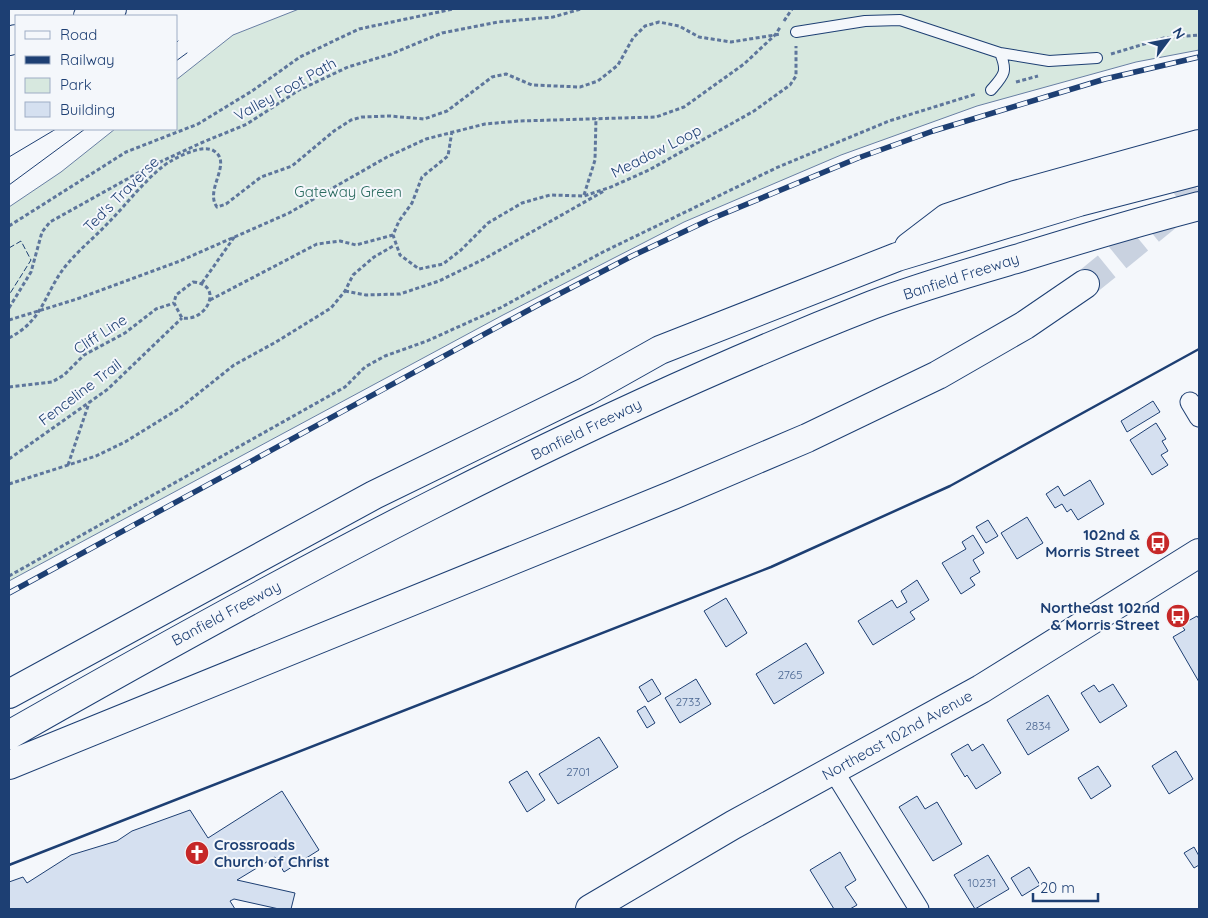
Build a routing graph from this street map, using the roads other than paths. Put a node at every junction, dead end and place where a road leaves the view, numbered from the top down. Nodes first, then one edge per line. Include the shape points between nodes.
1 (112, 9) edge
2 (91, 15) edge
3 (796, 32) road end
4 (1000, 53) junction
5 (1097, 58) road end
6 (991, 90) road end
7 (1199, 144) edge
8 (1199, 171) edge
9 (1199, 206) edge
10 (1199, 222) edge
11 (1133, 224) junction
12 (897, 257) junction
13 (1085, 284) tunnel mouth
14 (1199, 553) edge
15 (9, 694) edge
16 (9, 734) edge
17 (9, 765) edge
18 (833, 770) junction
19 (590, 909) edge
20 (919, 909) edge

1 - 2 main road
3 - 4 lane via 865,21 900,20
4 - 5 lane via 1049,61
4 - 6 lane via 1005,66 1002,77
7 - 12 main road via 1023,192 947,218
8 - 12 main road via 1079,202
9 - 11 main road, Banfield Freeway
10 - 11 main road
11 - 16 main road, Banfield Freeway via 875,304 659,394 433,504 180,637
12 - 15 main road via 660,350 587,391 374,495
13 - 17 main road via 1025,325 938,375 807,438
14 - 18 main road, Northeast 102nd Avenue via 989,684
18 - 19 main road, Northeast 102nd Avenue
18 - 20 street

